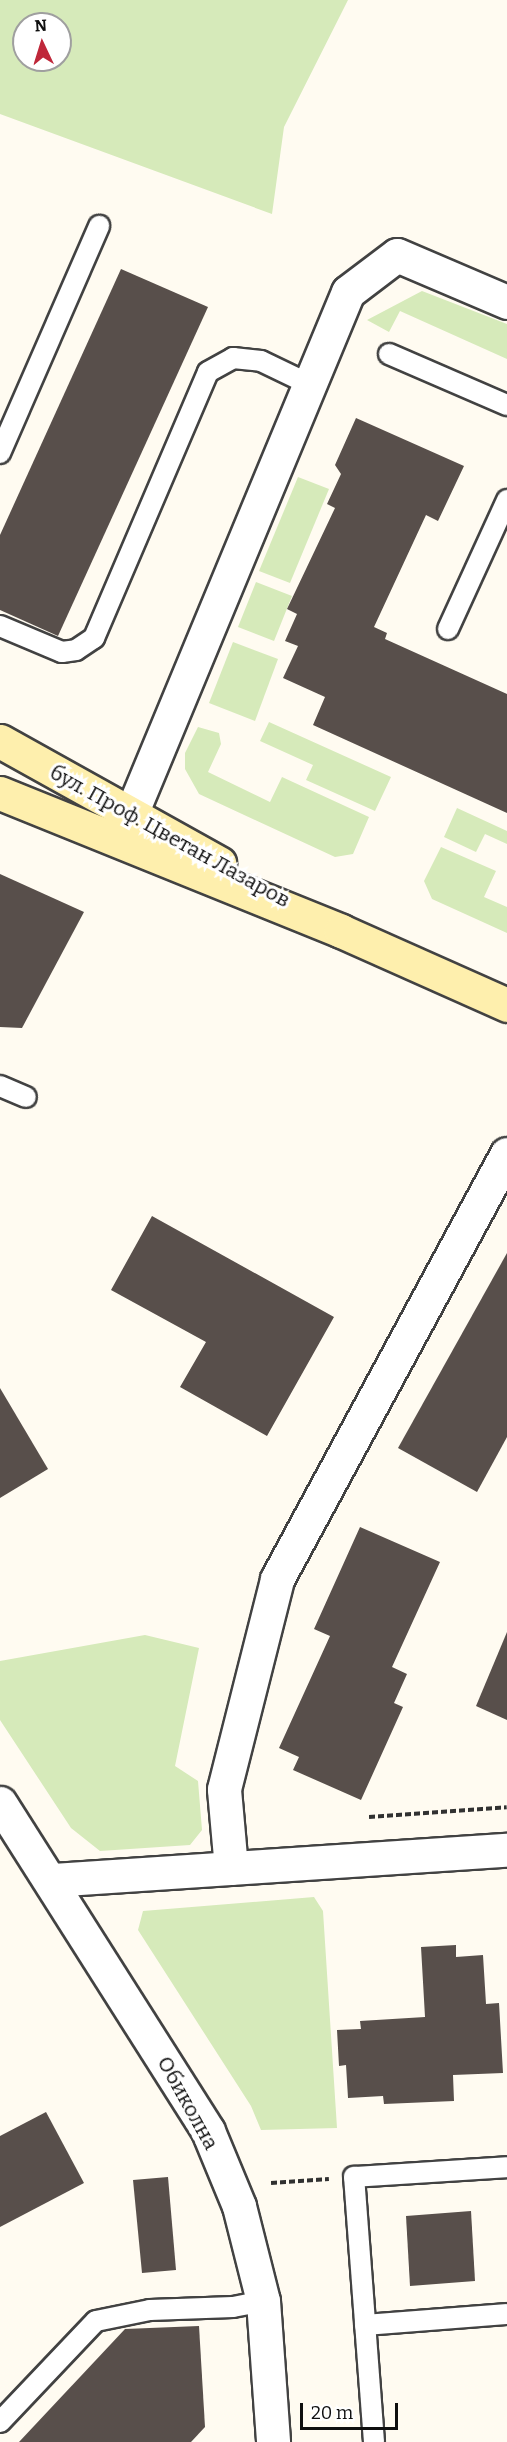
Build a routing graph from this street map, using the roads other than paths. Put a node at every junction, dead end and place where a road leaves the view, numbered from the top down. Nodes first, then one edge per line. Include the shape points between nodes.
1 (99, 226) dead end
2 (507, 302) edge
3 (389, 354) dead end
4 (309, 384) junction
5 (507, 405) edge
6 (0, 453) edge
7 (507, 500) edge
8 (0, 626) edge
9 (448, 629) dead end
10 (0, 741) edge
11 (0, 793) edge
12 (131, 814) junction
13 (341, 931) junction
14 (507, 1005) edge
15 (0, 1086) edge
16 (26, 1097) dead end
17 (507, 1154) edge
18 (0, 1803) edge
19 (507, 1850) edge
20 (231, 1868) junction
21 (51, 1880) junction
22 (507, 2167) edge
23 (263, 2301) junction
24 (507, 2314) edge
25 (365, 2325) junction
26 (0, 2422) edge
27 (273, 2442) edge
28 (374, 2442) edge

1 - 6 lane
2 - 4 street via 397,255 348,291
3 - 5 lane
4 - 8 lane via 261,361 232,358 208,372 94,638 76,650 62,652
4 - 12 street
7 - 9 lane
10 - 12 main road, бул. Проф. Цветан Лазаров
11 - 13 main road, бул. Проф. Цветан Лазаров
12 - 13 main road, бул. Проф. Цветан Лазаров
13 - 14 main road, бул. Проф. Цветан Лазаров
15 - 16 lane
17 - 20 street via 277,1579 224,1789
18 - 21 street, Обиколна
19 - 20 street
20 - 21 street
21 - 23 street, Обиколна via 208,2131 239,2206
22 - 25 lane via 354,2177
23 - 26 lane via 233,2307 150,2310 96,2321
23 - 27 street, Обиколна
24 - 25 lane
25 - 28 lane

